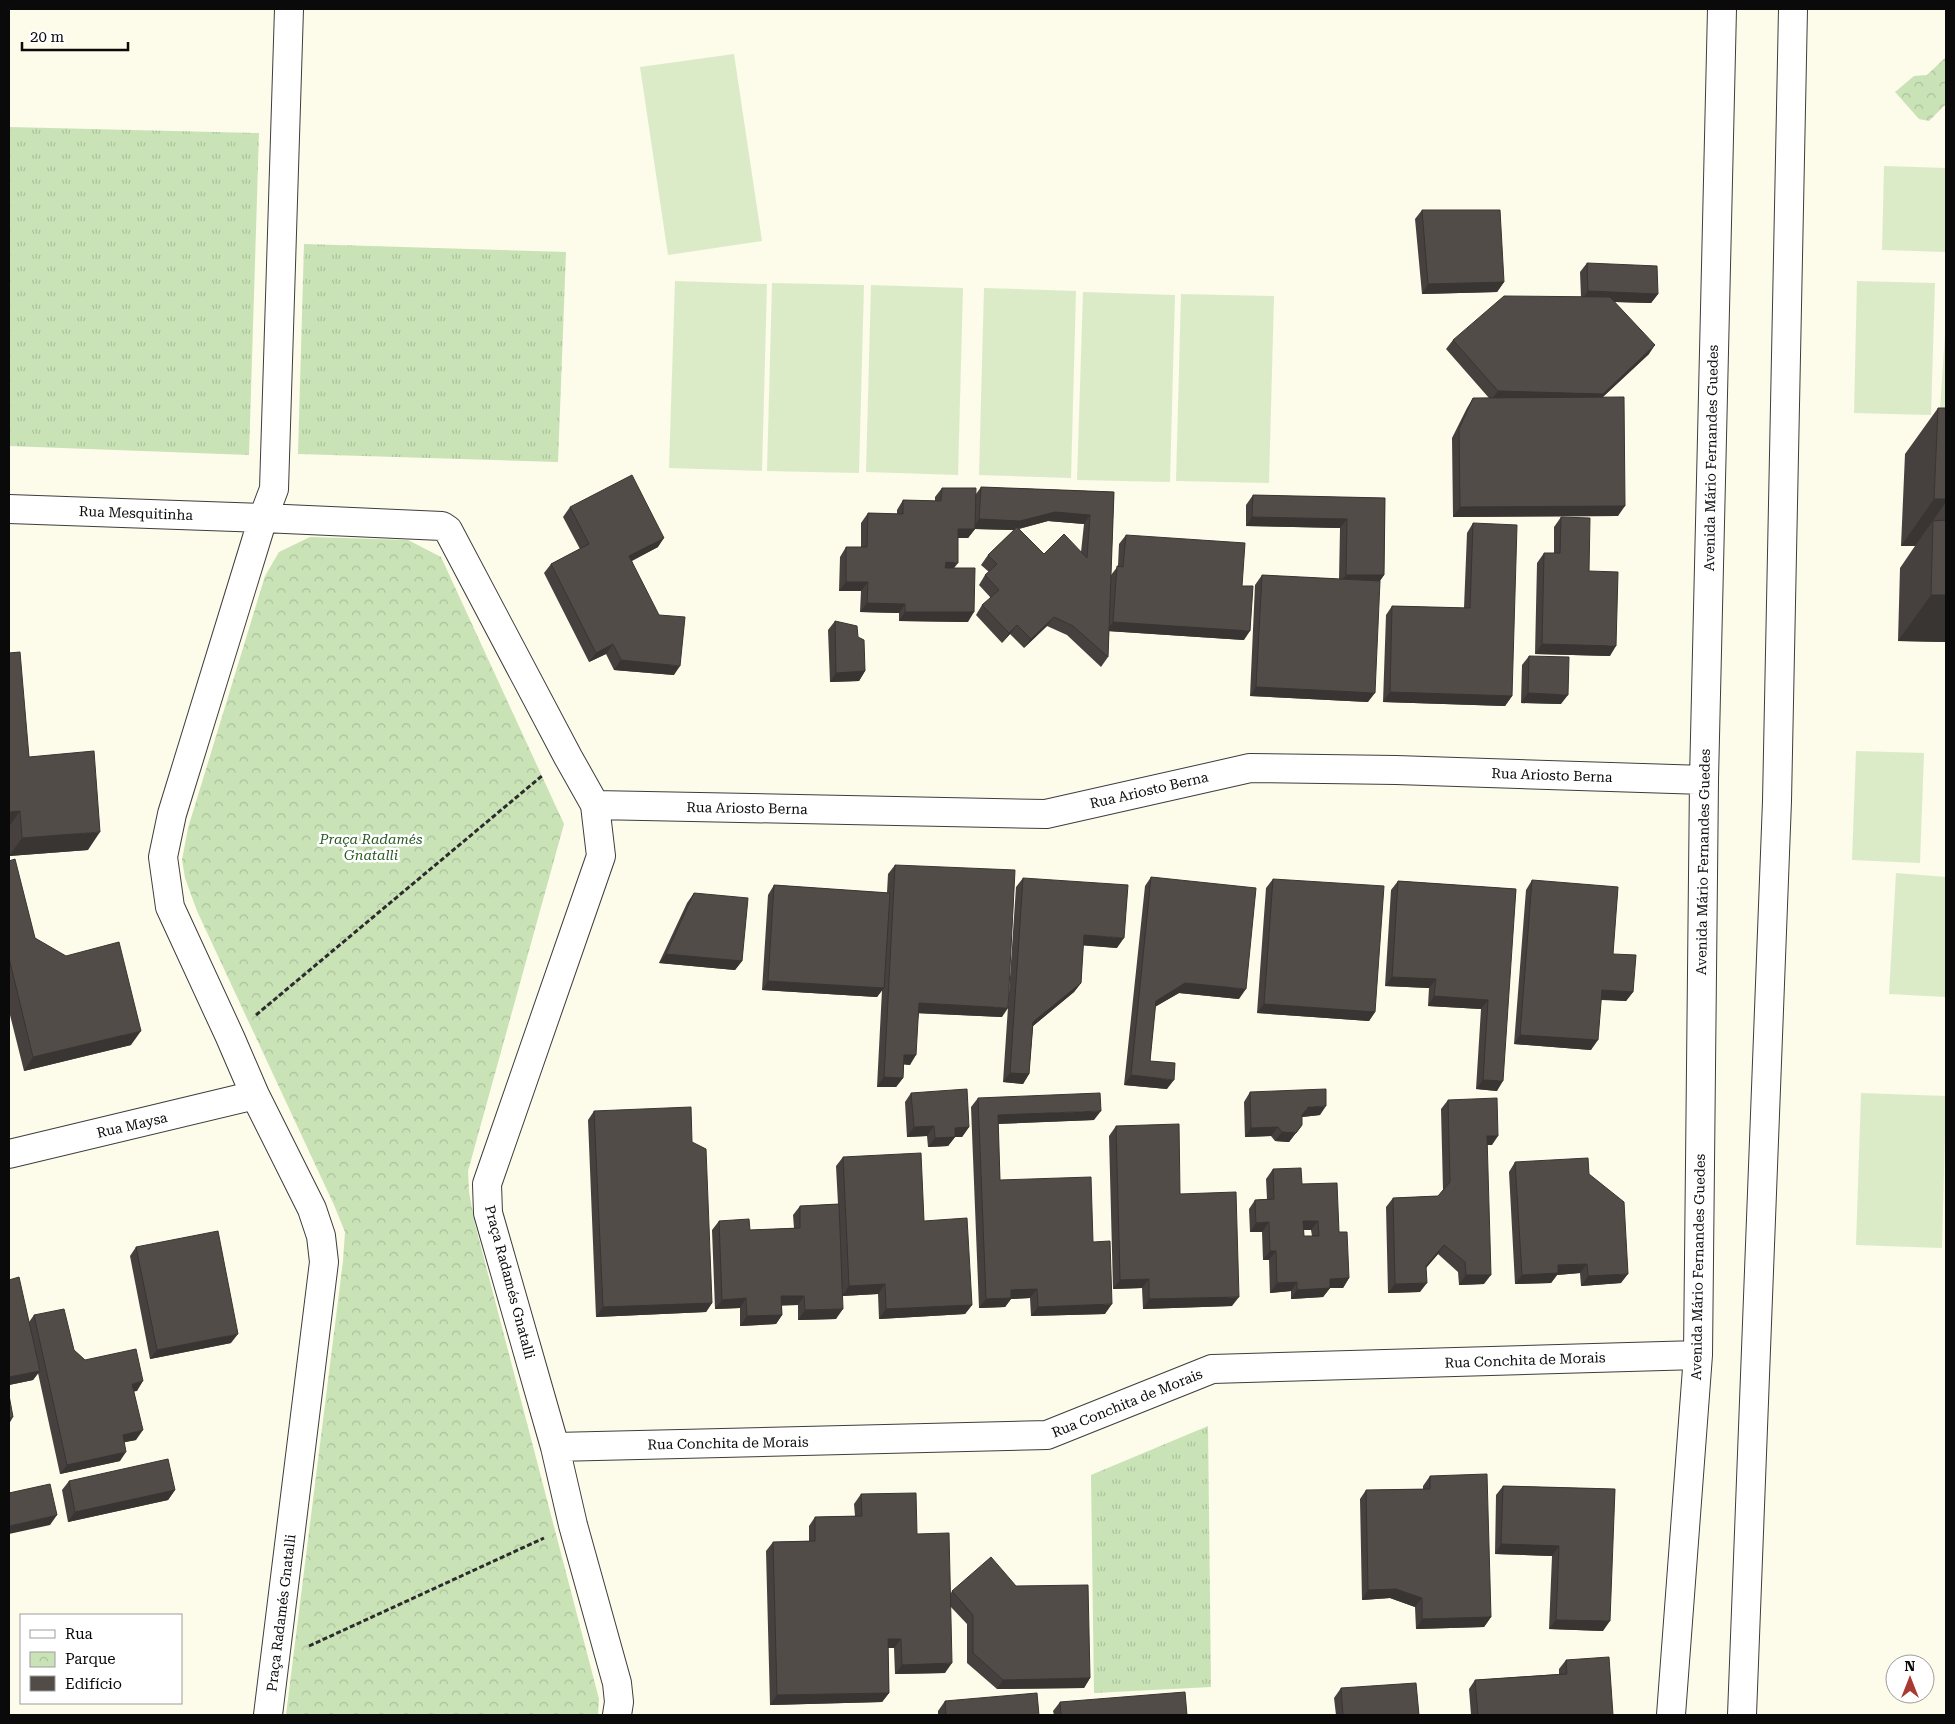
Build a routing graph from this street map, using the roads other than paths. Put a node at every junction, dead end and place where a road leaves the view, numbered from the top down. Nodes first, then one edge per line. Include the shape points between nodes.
1 (289, 9) edge
2 (1722, 9) edge
3 (1793, 9) edge
4 (9, 509) edge
5 (262, 518) junction
6 (1704, 780) junction
7 (595, 805) junction
8 (255, 1095) junction
9 (9, 1154) edge
10 (1698, 1355) junction
11 (555, 1447) junction
12 (268, 1715) edge
13 (618, 1715) edge
14 (1671, 1715) edge
15 (1742, 1715) edge

1 - 5 street via 274,489
2 - 6 street, Avenida Mário Fernandes Guedes
3 - 15 street via 1777,801
4 - 5 street, Rua Mesquitinha
5 - 7 street, Praça Radamés Gnatalli via 442,526 448,530
5 - 8 street, Praça Radamés Gnatalli via 172,814 163,857 170,907
6 - 7 street, Rua Ariosto Berna via 1250,768 1046,814
6 - 10 street, Avenida Mário Fernandes Guedes
7 - 11 street, Praça Radamés Gnatalli via 601,856 487,1184 488,1214
8 - 9 street, Rua Maysa
8 - 12 street, Praça Radamés Gnatalli via 312,1209 321,1236 324,1262
10 - 11 street, Rua Conchita de Morais via 1212,1369 1047,1435
10 - 14 street, Avenida Mário Fernandes Guedes
11 - 13 street, Praça Radamés Gnatalli via 617,1683

